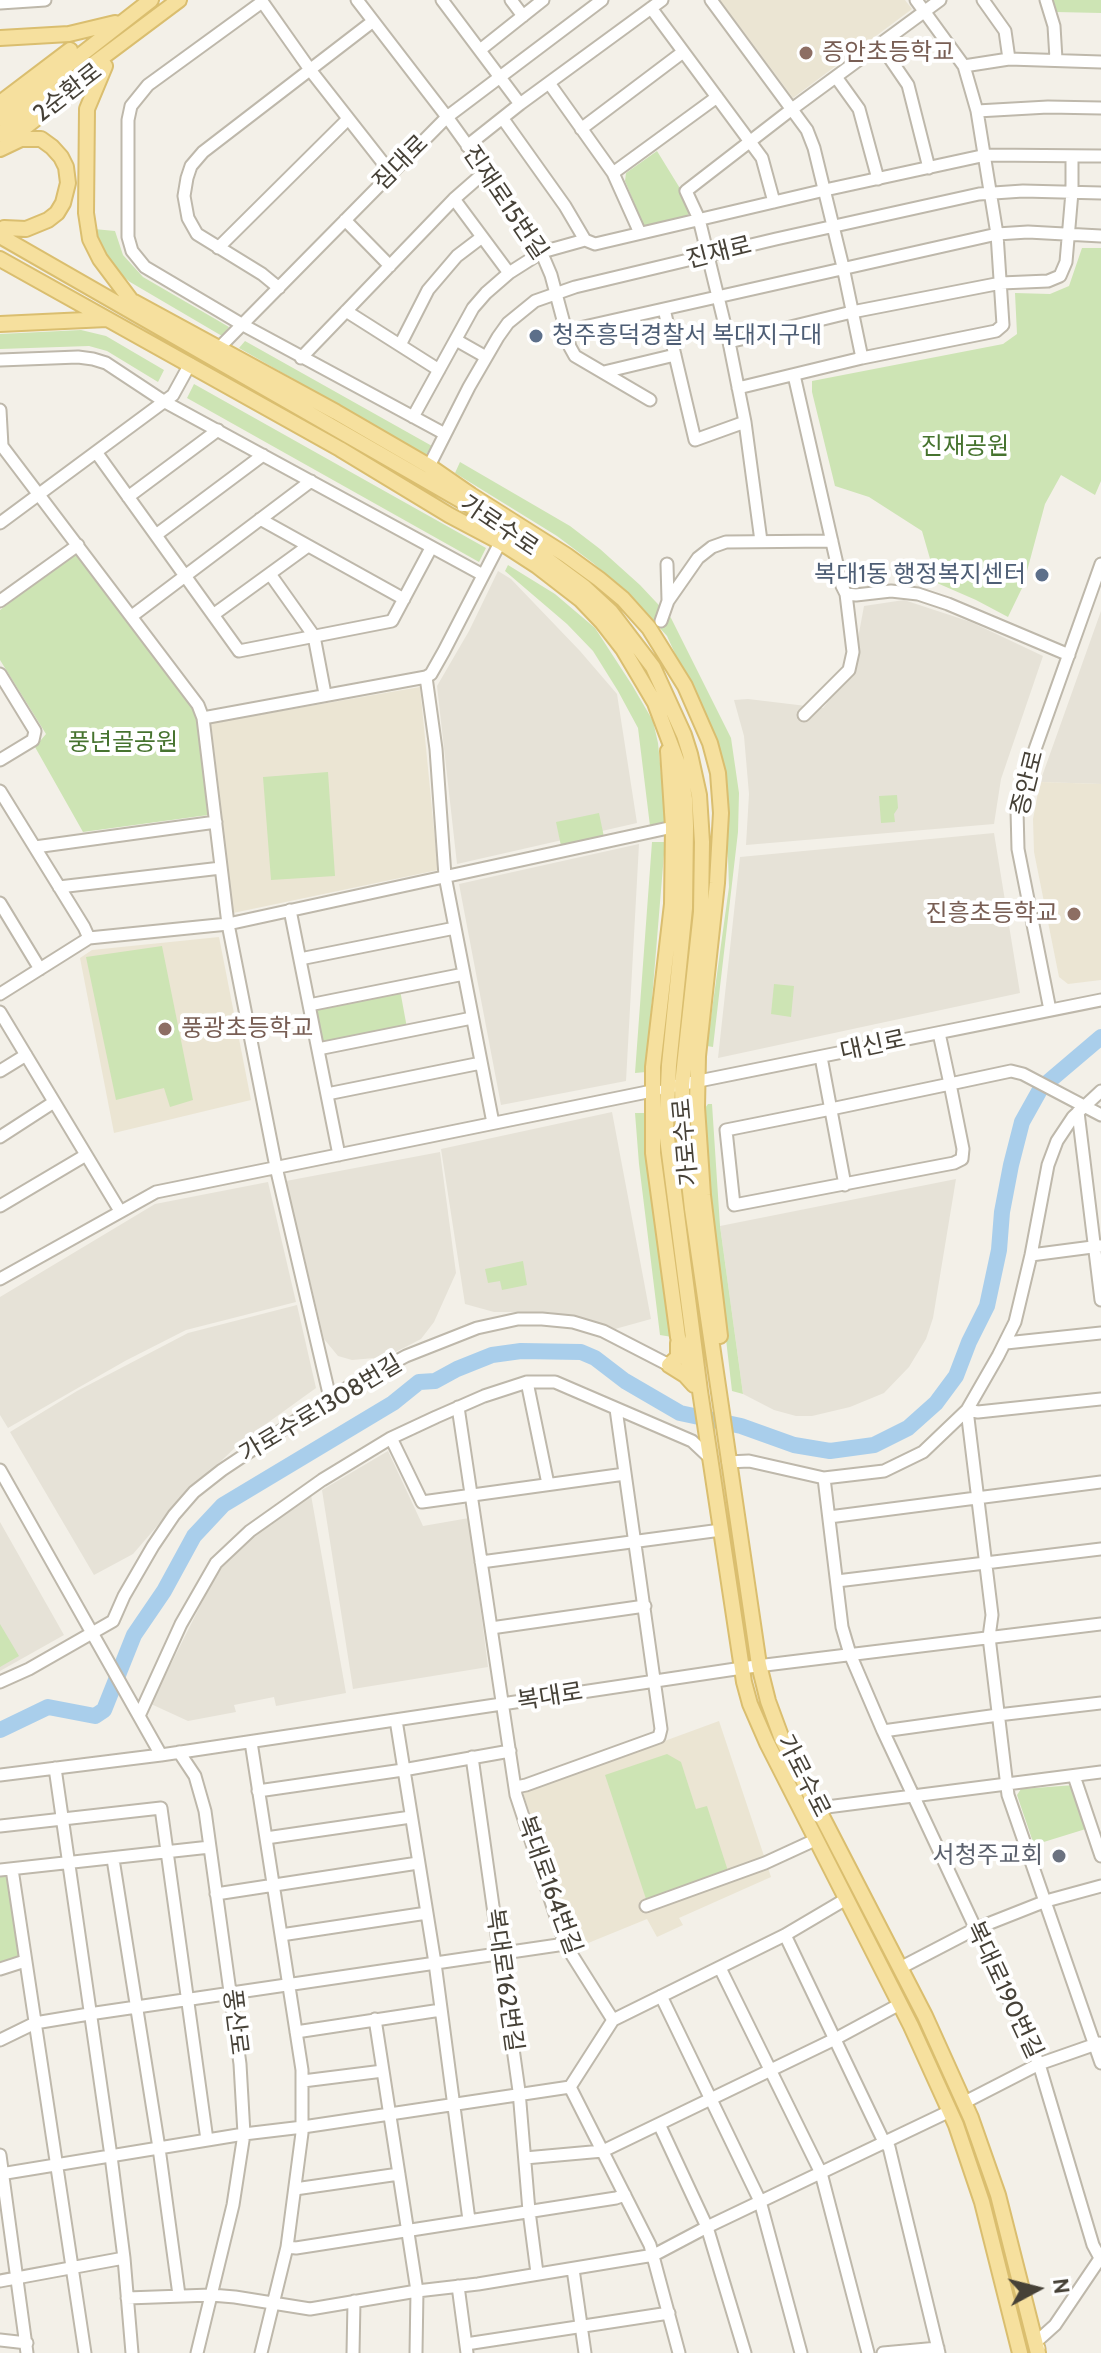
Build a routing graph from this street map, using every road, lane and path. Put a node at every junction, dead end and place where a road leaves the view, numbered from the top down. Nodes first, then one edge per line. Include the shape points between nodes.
1 (45, 0) edge
2 (151, 0) edge
3 (179, 0) edge
4 (357, 0) edge
5 (442, 0) edge
6 (511, 0) edge
7 (543, 0) edge
8 (580, 0) edge
9 (602, 0) edge
10 (662, 0) edge
11 (711, 0) edge
12 (916, 0) edge
13 (940, 0) edge
14 (983, 0) edge
15 (1046, 0) edge
16 (262, 1) edge
17 (0, 3) edge
18 (651, 8) junction
19 (588, 10) junction
20 (924, 12) junction
21 (523, 16) junction
22 (123, 20) junction
23 (372, 22) junction
24 (131, 36) junction
25 (0, 38) edge
26 (880, 44) junction
27 (480, 50) junction
28 (683, 52) junction
29 (1009, 59) junction
30 (1056, 59) junction
31 (1101, 62) edge
32 (105, 66) junction
33 (964, 66) junction
34 (311, 71) junction
35 (500, 76) junction
36 (836, 77) junction
37 (549, 83) junction
38 (717, 97) junction
39 (0, 103) edge
40 (520, 104) junction
41 (1101, 108) edge
42 (792, 109) junction
43 (977, 111) junction
44 (447, 117) junction
45 (0, 118) edge
46 (348, 119) junction
47 (503, 119) junction
48 (581, 129) junction
49 (0, 134) edge
50 (751, 141) junction
51 (467, 146) junction
52 (0, 148) edge
53 (986, 155) junction
54 (1072, 156) junction
55 (1101, 156) edge
56 (929, 168) junction
57 (486, 171) junction
58 (391, 173) junction
59 (613, 173) junction
60 (878, 179) junction
61 (825, 190) junction
62 (991, 192) junction
63 (1072, 192) junction
64 (1101, 193) edge
65 (454, 199) junction
66 (774, 202) junction
67 (699, 219) junction
68 (345, 220) junction
69 (833, 226) junction
70 (1, 230) edge
71 (640, 233) junction
72 (997, 234) junction
73 (1069, 234) junction
74 (1101, 236) edge
75 (482, 237) junction
76 (585, 240) junction
77 (218, 248) junction
78 (542, 252) junction
79 (706, 256) junction
80 (0, 259) edge
81 (390, 266) junction
82 (843, 267) junction
83 (509, 273) junction
84 (1001, 283) junction
85 (279, 288) junction
86 (556, 293) junction
87 (717, 297) junction
88 (130, 299) junction
89 (664, 309) junction
90 (346, 311) junction
91 (852, 312) junction
92 (109, 319) junction
93 (0, 324) edge
94 (243, 325) junction
95 (566, 331) junction
96 (456, 340) junction
97 (729, 342) junction
98 (400, 345) junction
99 (219, 348) junction
100 (675, 355) junction
101 (486, 357) junction
102 (301, 358) junction
103 (862, 358) junction
104 (0, 360) edge
105 (190, 364) junction
106 (439, 370) junction
107 (604, 372) junction
108 (794, 375) junction
109 (738, 388) junction
110 (650, 400) dead end
111 (165, 402) junction
112 (0, 410) edge
113 (413, 417) junction
114 (745, 422) junction
115 (218, 430) junction
116 (445, 434) junction
117 (1, 446) edge
118 (96, 452) junction
119 (263, 455) junction
120 (429, 466) junction
121 (311, 481) junction
122 (39, 494) junction
123 (471, 495) junction
124 (128, 497) junction
125 (488, 516) junction
126 (260, 519) junction
127 (0, 523) edge
128 (156, 535) junction
129 (504, 536) junction
130 (761, 541) junction
131 (832, 541) junction
132 (78, 545) junction
133 (308, 546) junction
134 (431, 548) junction
135 (566, 555) junction
136 (667, 564) dead end
137 (1101, 564) edge
138 (270, 574) junction
139 (185, 575) junction
140 (483, 575) junction
141 (846, 594) junction
142 (404, 599) junction
143 (0, 601) edge
144 (668, 601) junction
145 (213, 615) junction
146 (132, 616) junction
147 (661, 621) dead end
148 (314, 636) junction
149 (1069, 655) junction
150 (0, 674) edge
151 (426, 677) junction
152 (325, 694) junction
153 (804, 715) dead end
154 (203, 718) junction
155 (667, 731) junction
156 (0, 760) edge
157 (0, 791) edge
158 (721, 813) junction
159 (216, 822) junction
160 (673, 827) junction
161 (35, 847) junction
162 (221, 868) junction
163 (445, 876) junction
164 (59, 887) junction
165 (0, 903) edge
166 (290, 910) junction
167 (701, 912) junction
168 (228, 924) junction
169 (455, 928) junction
170 (89, 938) junction
171 (300, 959) junction
172 (40, 969) junction
173 (464, 974) junction
174 (0, 994) edge
175 (1101, 1000) edge
176 (309, 1005) junction
177 (1050, 1010) junction
178 (0, 1012) edge
179 (472, 1018) junction
180 (939, 1033) junction
181 (318, 1049) junction
182 (26, 1055) junction
183 (821, 1057) junction
184 (481, 1063) junction
185 (0, 1071) edge
186 (697, 1082) junction
187 (950, 1084) junction
188 (667, 1088) junction
189 (327, 1094) junction
190 (1088, 1101) edge
191 (54, 1102) junction
192 (831, 1109) junction
193 (1101, 1115) edge
194 (493, 1123) junction
195 (0, 1137) edge
196 (86, 1155) junction
197 (339, 1155) junction
198 (276, 1167) junction
199 (845, 1185) junction
200 (0, 1206) edge
201 (120, 1211) junction
202 (1098, 1246) edge
203 (1031, 1255) junction
204 (0, 1279) edge
205 (1101, 1300) edge
206 (1101, 1333) edge
207 (678, 1337) junction
208 (1006, 1343) junction
209 (669, 1365) junction
210 (527, 1382) junction
211 (700, 1391) junction
212 (719, 1396) junction
213 (330, 1398) junction
214 (1101, 1399) edge
215 (458, 1407) junction
216 (616, 1409) junction
217 (967, 1410) junction
218 (391, 1438) junction
219 (709, 1457) junction
220 (728, 1462) junction
221 (0, 1470) edge
222 (625, 1474) junction
223 (824, 1478) junction
224 (1101, 1482) edge
225 (548, 1484) junction
226 (471, 1496) junction
227 (978, 1498) junction
228 (829, 1517) junction
229 (721, 1530) junction
230 (635, 1541) junction
231 (1101, 1549) edge
232 (481, 1562) junction
233 (985, 1563) junction
234 (837, 1581) junction
235 (645, 1606) junction
236 (1101, 1624) edge
237 (491, 1628) junction
238 (92, 1634) junction
239 (989, 1637) junction
240 (850, 1654) junction
241 (759, 1665) junction
242 (741, 1668) junction
243 (656, 1681) junction
244 (0, 1682) edge
245 (1101, 1703) edge
246 (502, 1704) junction
247 (136, 1712) junction
248 (998, 1715) junction
249 (396, 1720) junction
250 (883, 1731) junction
251 (251, 1742) junction
252 (510, 1751) junction
253 (179, 1752) junction
254 (161, 1755) junction
255 (472, 1757) junction
256 (55, 1768) junction
257 (403, 1770) junction
258 (1101, 1772) edge
259 (0, 1775) edge
260 (1074, 1776) junction
261 (1006, 1784) junction
262 (516, 1787) junction
263 (258, 1791) junction
264 (914, 1795) junction
265 (819, 1808) junction
266 (411, 1817) junction
267 (61, 1818) junction
268 (0, 1826) edge
269 (266, 1838) junction
270 (815, 1840) junction
271 (210, 1847) junction
272 (168, 1852) junction
273 (1101, 1856) edge
274 (113, 1859) junction
275 (67, 1863) junction
276 (418, 1863) junction
277 (6, 1870) edge
278 (273, 1885) junction
279 (1101, 1886) edge
280 (216, 1894) junction
281 (846, 1899) junction
282 (1046, 1901) junction
283 (646, 1906) dead end
284 (427, 1913) junction
285 (975, 1929) junction
286 (281, 1935) junction
287 (785, 1935) junction
288 (565, 1944) junction
289 (500, 1954) junction
290 (25, 1961) junction
291 (435, 1963) junction
292 (720, 1968) junction
293 (900, 1968) junction
294 (0, 1969) edge
295 (290, 1983) junction
296 (231, 1993) junction
297 (661, 1996) junction
298 (189, 1999) junction
299 (900, 2004) junction
300 (137, 2007) junction
301 (441, 2010) junction
302 (89, 2014) junction
303 (375, 2019) junction
304 (613, 2020) junction
305 (35, 2023) junction
306 (296, 2032) junction
307 (835, 2039) junction
308 (0, 2040) edge
309 (1098, 2044) edge
310 (1101, 2063) edge
311 (1039, 2064) junction
312 (383, 2071) junction
313 (770, 2071) junction
314 (303, 2081) junction
315 (570, 2087) junction
316 (520, 2094) junction
317 (710, 2099) junction
318 (965, 2102) junction
319 (454, 2104) junction
320 (950, 2111) junction
321 (389, 2113) junction
322 (659, 2124) junction
323 (303, 2127) junction
324 (244, 2134) junction
325 (207, 2140) junction
326 (884, 2142) junction
327 (159, 2148) junction
328 (603, 2151) junction
329 (0, 2155) edge
330 (111, 2156) junction
331 (525, 2158) junction
332 (58, 2164) junction
333 (1, 2173) edge
334 (821, 2173) junction
335 (399, 2174) junction
336 (295, 2189) junction
337 (625, 2195) junction
338 (760, 2201) junction
339 (529, 2211) junction
340 (469, 2220) junction
341 (5, 2222) edge
342 (707, 2227) junction
343 (407, 2229) junction
344 (287, 2247) junction
345 (654, 2255) junction
346 (1101, 2257) edge
347 (124, 2258) junction
348 (73, 2269) junction
349 (573, 2269) junction
350 (537, 2273) junction
351 (18, 2278) junction
352 (0, 2281) edge
353 (458, 2286) junction
354 (417, 2291) junction
355 (179, 2295) junction
356 (211, 2295) junction
357 (127, 2298) junction
358 (354, 2301) junction
359 (274, 2303) junction
360 (669, 2313) junction
361 (581, 2326) junction
362 (0, 2340) edge
363 (27, 2348) edge
364 (466, 2348) edge
365 (938, 2350) edge
366 (1039, 2350) edge
367 (85, 2353) edge
368 (132, 2353) edge
369 (197, 2353) edge
370 (261, 2353) edge
371 (353, 2353) edge
372 (416, 2353) edge
373 (585, 2353) edge
374 (679, 2353) edge
375 (745, 2353) edge
376 (801, 2353) edge
377 (868, 2353) edge
378 (883, 2353) edge
379 (1020, 2353) edge

1 - 17 street
2 - 22 main road, 2순환로
3 - 24 main road, 2순환로
4 - 23 street, 진재로15번길
5 - 27 street
6 - 21 street
7 - 21 street
8 - 19 street
9 - 19 street, 짐대로
10 - 18 street
11 - 42 street
12 - 20 street
13 - 20 street
14 - 29 street via 1005,31
15 - 30 street
16 - 34 street
16 - 94 street via 148,85 131,106 128,120 132,251 145,267
18 - 28 street
18 - 37 street
19 - 35 street, 짐대로
20 - 26 street
20 - 33 street
21 - 27 street
22 - 25 main road via 69,34
22 - 39 main road, 2순환로 via 82,42
22 - 45 main road, 2순환로
23 - 34 street
23 - 44 street, 진재로15번길
24 - 32 main road, 2순환로
24 - 49 main road, 2순환로
26 - 36 street
26 - 56 street via 908,85
27 - 35 street
28 - 38 street
28 - 48 street
29 - 30 street
29 - 33 street
30 - 31 street
32 - 52 main road, 2순환로
32 - 88 main road via 87,109 86,213 100,259
33 - 43 street
34 - 46 street
34 - 77 street via 191,166 184,196 188,218 197,234
35 - 40 street
35 - 44 street, 짐대로
36 - 42 street
36 - 60 street via 859,109
37 - 40 street
37 - 48 street
38 - 50 street
38 - 59 street
40 - 47 street
41 - 43 street
42 - 50 street
42 - 61 street via 807,130
43 - 53 street
44 - 51 street, 진재로15번길
44 - 58 street, 짐대로
46 - 58 street
46 - 77 street
47 - 51 street
47 - 76 street
48 - 59 street
50 - 66 street via 762,158
50 - 67 street via 686,191
51 - 57 street, 진재로15번길
52 - 70 main road via 21,139 41,139 61,157 68,178 66,198 53,217 32,228
53 - 54 street
53 - 56 street
53 - 62 street
54 - 55 street
54 - 63 street
56 - 60 street
57 - 65 street
57 - 78 street, 진재로15번길
58 - 68 street, 짐대로
59 - 71 street
60 - 61 street
61 - 66 street
61 - 69 street
62 - 63 street, 진재로
62 - 69 street, 진재로
62 - 72 street
63 - 64 street, 진재로
63 - 73 street
65 - 75 street
65 - 81 street
66 - 67 street
67 - 71 street
67 - 79 street
68 - 81 street
68 - 85 street, 짐대로
69 - 79 street, 진재로
69 - 82 street
70 - 88 main road, 가로수로
70 - 125 main road, 가로수로
71 - 76 street via 595,244
72 - 73 street
72 - 82 street
72 - 84 street
73 - 74 street
73 - 84 street via 1060,276
75 - 83 street
75 - 98 street via 428,290
76 - 78 street
77 - 85 street
78 - 83 street
78 - 86 street, 진재로15번길
79 - 86 street, 진재로
79 - 87 street
80 - 92 main road, 가로수로
81 - 90 street
82 - 87 street
82 - 91 street
83 - 96 street via 473,308
84 - 91 street
84 - 103 street via 1003,325 996,331
85 - 94 street, 짐대로
86 - 95 street, 진재로15번길
86 - 101 street, 진재로 via 521,310
87 - 89 street
87 - 97 street
88 - 99 main road, 가로수로
89 - 95 street
89 - 100 street
90 - 98 street
90 - 102 street
91 - 97 street
91 - 103 street
92 - 93 main road
92 - 105 main road, 가로수로
94 - 99 street, 짐대로
94 - 102 street
95 - 107 street, 진재로15번길 via 575,356
96 - 101 street
96 - 106 street
97 - 109 street
98 - 106 street
99 - 120 main road, 가로수로
100 - 107 street
100 - 114 street via 695,440
101 - 116 street, 진재로
102 - 113 street
103 - 108 street
104 - 111 street via 93,359
105 - 111 street
105 - 129 main road, 가로수로 via 449,515
106 - 113 street
107 - 110 street, 진재로15번길
108 - 109 street
108 - 131 street
109 - 114 street
111 - 115 street
111 - 118 street
112 - 117 street
113 - 116 street
114 - 130 street
115 - 119 street
115 - 124 street
116 - 120 street, 진재로
117 - 122 street
118 - 122 street
118 - 124 street
119 - 121 street
119 - 128 street
120 - 123 main road, 가로수로
121 - 126 street
121 - 134 street
122 - 127 street
122 - 132 street
123 - 125 main road
123 - 135 main road
124 - 128 street
125 - 129 main road, 가로수로
126 - 133 street
126 - 139 street
128 - 139 street
129 - 135 main road
129 - 140 street
129 - 155 main road, 가로수로 via 602,622 638,674
129 - 167 main road, 가로수로 via 575,580 611,612 653,667 684,735 696,778
130 - 131 street
130 - 144 street via 712,547
131 - 141 street
132 - 143 street
132 - 146 street
133 - 138 street
133 - 142 street
134 - 140 street
134 - 142 street
135 - 158 main road, 가로수로 via 623,599 669,657 710,743
136 - 144 street
137 - 149 street, 증안로
138 - 145 street
138 - 148 street
139 - 145 street
139 - 146 street
140 - 151 street
141 - 149 street via 918,594
141 - 153 street via 853,652 849,670
142 - 148 street via 392,621
144 - 147 street
145 - 148 street via 239,651
146 - 154 street
148 - 152 street
149 - 177 street, 증안로 via 1017,810 1018,849
150 - 156 street via 35,731 33,740
151 - 152 street
151 - 163 street
152 - 154 street
154 - 159 street
155 - 160 main road
155 - 188 main road, 가로수로 via 685,799 686,857
157 - 161 street
158 - 167 main road
158 - 186 main road
159 - 161 street
159 - 162 street
160 - 163 street
160 - 188 main road via 672,904 653,1067
161 - 164 street
162 - 164 street
162 - 168 street
163 - 166 street
163 - 169 street
164 - 170 street
165 - 172 street
166 - 168 street
166 - 171 street
167 - 188 main road, 가로수로
168 - 170 street
168 - 198 street
169 - 171 street
169 - 173 street
170 - 172 street
171 - 176 street
172 - 174 street
173 - 176 street
173 - 179 street
175 - 177 street, 대신로
176 - 181 street
177 - 180 street, 대신로
178 - 182 street
179 - 181 street
179 - 184 street
180 - 183 street, 대신로
180 - 187 street
181 - 189 street
182 - 185 street
182 - 191 street
183 - 186 street, 대신로
183 - 192 street
184 - 189 street
184 - 194 street
186 - 188 street, 대신로
186 - 212 main road via 703,1195 722,1352
187 - 190 street via 1011,1071
187 - 192 street
187 - 199 street via 962,1159
188 - 194 street, 대신로
188 - 207 main road via 653,1153
188 - 211 main road, 가로수로 via 671,1178
188 - 212 main road, 가로수로 via 683,1129
189 - 197 street
190 - 193 street
190 - 202 street
190 - 203 street via 1057,1141 1048,1165
191 - 195 street
191 - 196 street
192 - 199 street
192 - 199 street via 726,1130 734,1205
194 - 197 street, 대신로
196 - 200 street
196 - 201 street
197 - 198 street, 대신로
198 - 201 street, 대신로 via 156,1192
198 - 213 street
201 - 204 street, 대신로
202 - 203 street
202 - 205 street
203 - 208 street
206 - 208 street
207 - 209 main road via 679,1354
207 - 211 main road
208 - 217 street
209 - 211 main road
209 - 213 street, 가로수로1308번길 via 600,1330 573,1322 518,1319 477,1328 406,1356
210 - 215 street
210 - 216 street via 555,1382
210 - 225 street
211 - 219 main road, 가로수로
212 - 220 main road, 가로수로
213 - 238 street, 가로수로1308번길 via 194,1492 153,1546 113,1621
214 - 217 street
215 - 218 street
215 - 226 street, 복대로164번길
216 - 219 street via 692,1441
216 - 222 street
217 - 223 street via 904,1463 884,1471
217 - 227 street
218 - 226 street via 422,1502
218 - 247 street via 250,1531 216,1563
219 - 229 main road, 가로수로
220 - 223 street via 749,1461
220 - 241 main road, 가로수로
221 - 238 street
222 - 225 street
222 - 230 street
223 - 228 street, 복대로190번길
224 - 227 street
225 - 226 street
226 - 232 street, 복대로164번길
227 - 228 street
227 - 233 street
228 - 234 street, 복대로190번길
229 - 230 street
229 - 242 main road, 가로수로
230 - 232 street
230 - 235 street
231 - 233 street
232 - 237 street, 복대로164번길
233 - 234 street
233 - 239 street via 992,1615
234 - 240 street, 복대로190번길
235 - 237 street
235 - 243 street
236 - 239 street, 복대로
237 - 246 street, 복대로164번길
238 - 244 street, 가로수로1308번길
238 - 247 street
239 - 240 street, 복대로
239 - 248 street
240 - 241 street, 복대로
240 - 250 street, 복대로190번길
241 - 242 street, 복대로
241 - 265 main road, 가로수로 via 782,1739
242 - 243 street, 복대로
242 - 270 main road, 가로수로 via 756,1720
243 - 246 street, 복대로
243 - 262 street via 659,1737
245 - 248 street
246 - 249 street, 복대로
246 - 252 street, 복대로164번길
247 - 254 street
248 - 250 street
248 - 261 street
249 - 251 street, 복대로
249 - 257 street
250 - 264 street, 복대로190번길
251 - 253 street, 복대로
251 - 263 street
252 - 255 street
252 - 262 street, 복대로164번길
253 - 254 street, 복대로
253 - 271 street, 풍산로 via 195,1776
254 - 256 street, 복대로
255 - 257 street
255 - 289 street, 복대로162번길
256 - 259 street, 복대로
256 - 267 street
257 - 263 street
257 - 266 street
258 - 260 street
260 - 261 street
260 - 273 street
261 - 264 street
261 - 282 street
262 - 288 street, 복대로164번길
263 - 269 street
264 - 265 street
264 - 285 street, 복대로190번길
265 - 293 main road, 가로수로
266 - 269 street
266 - 276 street
267 - 268 street
267 - 272 street via 161,1808
267 - 275 street
269 - 278 street
270 - 281 main road, 가로수로
270 - 283 street
271 - 272 street
271 - 280 street, 풍산로
272 - 274 street
272 - 298 street
274 - 275 street
274 - 300 street
275 - 277 street
275 - 302 street
276 - 278 street
276 - 284 street
277 - 290 street
278 - 280 street
278 - 286 street
279 - 282 street
280 - 296 street, 풍산로
281 - 287 street
281 - 299 main road, 가로수로
282 - 285 street
282 - 309 street
284 - 286 street
284 - 291 street
285 - 293 street
285 - 311 street, 복대로190번길
286 - 295 street
287 - 292 street
287 - 307 street
288 - 289 street
288 - 304 street, 복대로164번길
289 - 291 street
289 - 316 street, 복대로162번길
290 - 294 street
290 - 305 street
291 - 295 street
291 - 301 street
292 - 297 street
292 - 313 street
293 - 318 main road, 가로수로
295 - 296 street
295 - 306 street
296 - 298 street
296 - 324 street, 풍산로
297 - 304 street
297 - 317 street
298 - 300 street
298 - 325 street
299 - 307 street
299 - 320 main road, 가로수로
300 - 302 street
300 - 327 street
301 - 303 street
301 - 319 street
302 - 305 street
302 - 330 street
303 - 306 street
303 - 312 street
304 - 315 street
305 - 308 street
305 - 332 street
306 - 314 street
307 - 313 street
307 - 326 street
309 - 310 street
309 - 311 street
311 - 318 street
311 - 346 street, 복대로190번길
312 - 314 street
312 - 321 street
313 - 317 street
313 - 334 street
314 - 323 street
315 - 316 street
315 - 328 street
316 - 319 street
316 - 331 street, 복대로162번길
317 - 322 street
317 - 338 street
318 - 366 main road, 가로수로 via 998,2195
319 - 321 street
319 - 340 street
320 - 326 street
320 - 379 main road, 가로수로 via 982,2202
321 - 323 street
321 - 335 street
322 - 328 street
322 - 342 street
323 - 324 street
323 - 336 street
324 - 325 street
324 - 356 street, 풍산로
325 - 327 street
326 - 334 street
326 - 365 street
327 - 330 street
327 - 355 street
328 - 331 street
328 - 337 street
329 - 333 street
330 - 332 street
330 - 347 street
331 - 339 street, 복대로162번길
332 - 333 street
332 - 348 street
333 - 341 street
334 - 338 street
334 - 377 street
335 - 336 street
335 - 343 street
336 - 344 street
337 - 339 street
337 - 345 street
338 - 342 street
338 - 376 street
339 - 340 street
339 - 350 street, 복대로162번길
340 - 343 street
341 - 351 street
342 - 345 street
342 - 375 street
343 - 344 street
343 - 354 street
344 - 359 street
345 - 349 street
345 - 360 street
346 - 366 street
347 - 348 street
347 - 357 street
348 - 351 street
348 - 367 street
349 - 350 street
349 - 361 street
350 - 353 street
351 - 352 street
351 - 363 street
353 - 354 street
353 - 364 street
354 - 358 street
354 - 372 street
355 - 356 street
355 - 357 street
356 - 359 street
356 - 369 street, 풍산로
357 - 368 street
358 - 359 street via 310,2309
358 - 371 street
359 - 370 street
360 - 361 street
360 - 374 street
361 - 364 street
361 - 373 street
362 - 363 street
365 - 378 street

